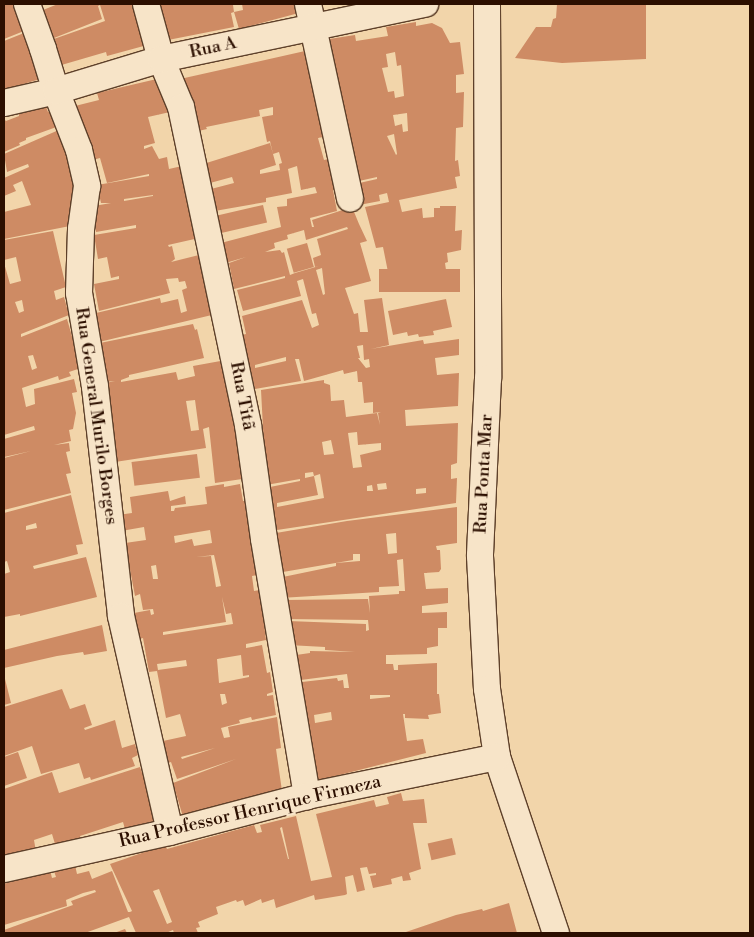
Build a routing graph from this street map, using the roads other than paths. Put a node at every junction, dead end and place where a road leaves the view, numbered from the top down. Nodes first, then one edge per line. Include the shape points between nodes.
1 (26, 4) edge
2 (146, 4) edge
3 (425, 4) edge
4 (487, 4) edge
5 (310, 15) edge
6 (161, 59) junction
7 (56, 91) junction
8 (4, 103) edge
9 (350, 199) dead end
10 (497, 757) junction
11 (307, 796) junction
12 (170, 832) junction
13 (4, 869) edge
14 (556, 933) edge

1 - 7 street, Rua General Murilo Borges
2 - 6 street, Rua Titã
3 - 5 street, Rua A
4 - 10 street, Rua Ponta Mar via 488,378 480,556 487,689
5 - 6 street, Rua A
5 - 9 street
6 - 7 street, Rua A
6 - 11 street, Rua Titã via 181,108 248,424
7 - 8 street, Rua A
7 - 12 street, Rua General Murilo Borges via 79,150 87,186 81,229 79,293 95,387 122,616
10 - 11 street, Rua Professor Henrique Firmeza
10 - 14 street, Rua Ponta Mar
11 - 12 street, Rua Professor Henrique Firmeza
12 - 13 street, Rua Professor Henrique Firmeza

